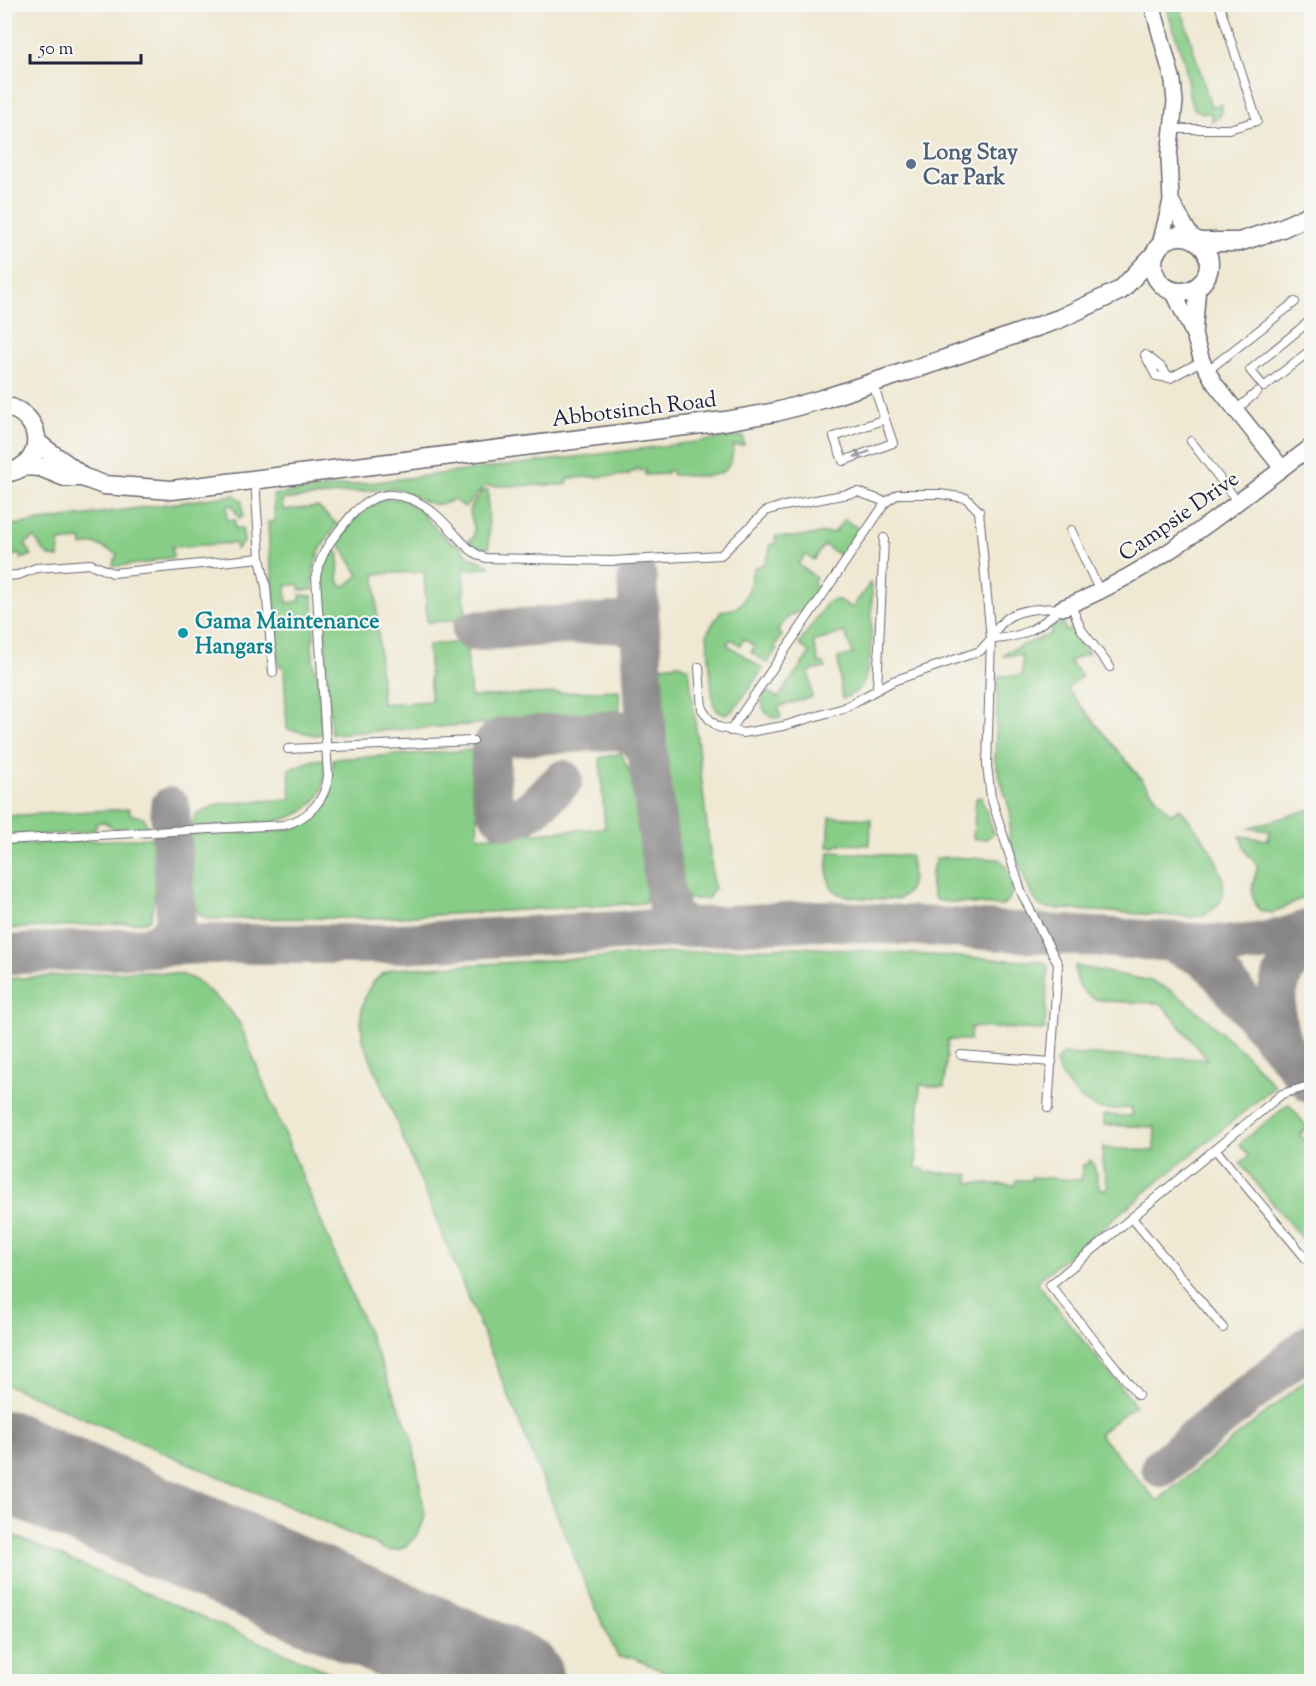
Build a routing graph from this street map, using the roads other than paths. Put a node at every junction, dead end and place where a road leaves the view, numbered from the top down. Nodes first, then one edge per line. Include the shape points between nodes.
1 (1152, 4) edge
2 (1219, 4) edge
3 (1173, 129) junction
4 (1171, 201) junction
5 (1311, 214) edge
6 (1196, 240) junction
7 (1239, 242) junction
8 (1156, 250) junction
9 (1209, 267) junction
10 (1198, 286) junction
11 (1168, 289) junction
12 (1121, 290) junction
13 (1295, 302) dead end
14 (1311, 319) edge
15 (1194, 335) junction
16 (1311, 349) edge
17 (1204, 366) junction
18 (1170, 378) dead end
19 (872, 382) junction
20 (1257, 392) dead end
21 (5, 406) edge
22 (1235, 411) junction
23 (885, 419) junction
24 (1191, 441) dead end
25 (37, 442) junction
26 (1311, 446) edge
27 (23, 466) junction
28 (1282, 468) junction
29 (4, 474) edge
30 (82, 477) junction
31 (255, 480) junction
32 (1237, 501) junction
33 (886, 502) junction
34 (1071, 530) dead end
35 (884, 538) dead end
36 (260, 558) junction
37 (4, 576) edge
38 (1100, 592) junction
39 (1066, 607) junction
40 (991, 639) junction
41 (699, 667) dead end
42 (1110, 667) dead end
43 (273, 672) dead end
44 (877, 688) junction
45 (730, 731) junction
46 (473, 741) dead end
47 (327, 746) junction
48 (288, 749) dead end
49 (4, 840) edge
50 (961, 1055) dead end
51 (1052, 1062) junction
52 (1311, 1085) edge
53 (1048, 1108) dead end
54 (1215, 1149) junction
55 (1132, 1218) junction
56 (1308, 1261) dead end
57 (1223, 1328) dead end
58 (1138, 1395) dead end

1 - 3 street via 1173,81
2 - 3 lane via 1257,121 1229,129
3 - 4 street via 1169,156
4 - 6 street
4 - 8 street
5 - 7 street
6 - 7 street
6 - 8 street via 1172,237
6 - 9 street via 1207,253
7 - 9 street
8 - 11 street via 1154,273
8 - 12 street, Abbotsinch Road
9 - 10 street
10 - 11 street via 1186,292
10 - 15 street
11 - 12 street, Abbotsinch Road
11 - 15 street
12 - 19 street, Abbotsinch Road via 1059,319
13 - 17 lane
14 - 16 lane via 1250,370 1264,387
15 - 17 street
17 - 18 lane
17 - 22 street
19 - 23 lane
19 - 31 street, Abbotsinch Road via 776,412 725,421
20 - 22 lane
21 - 25 street via 25,414 32,422
22 - 28 street
23 -> 23 lane via 893,443 843,461 834,437
24 - 32 lane
25 - 27 street
25 - 30 street
26 - 28 street, Campsie Drive
27 - 29 street
27 - 30 street via 40,467 65,477
28 - 32 street, Campsie Drive
30 - 31 street, Abbotsinch Road via 104,485 172,490
31 - 36 lane
32 - 38 street, Campsie Drive via 1161,558
33 - 40 lane via 898,494 940,494 966,498 979,510
33 - 45 lane
33 - 47 lane via 858,492 779,507 766,511 721,555 611,561 486,558 475,555 429,508 407,496 386,494 370,500 354,512 331,540 316,576
34 - 38 lane
35 - 44 lane
36 - 37 lane via 112,573 90,564 36,568
36 - 43 lane
38 - 39 street, Campsie Drive
39 - 40 lane via 1018,636
39 - 40 lane via 1036,609 1008,617
39 - 42 lane
40 - 44 lane via 980,651
40 - 51 lane via 987,766 991,797 1022,894 1058,964
41 - 45 lane via 702,709 718,727
44 - 45 lane via 844,708 783,726 743,733
46 - 47 lane
47 - 48 lane
47 - 49 lane via 324,794 310,812 293,823
50 - 51 lane
51 - 53 lane
52 - 54 lane via 1282,1094
54 - 55 lane
54 - 56 lane
55 - 57 lane
55 - 58 lane via 1050,1285

